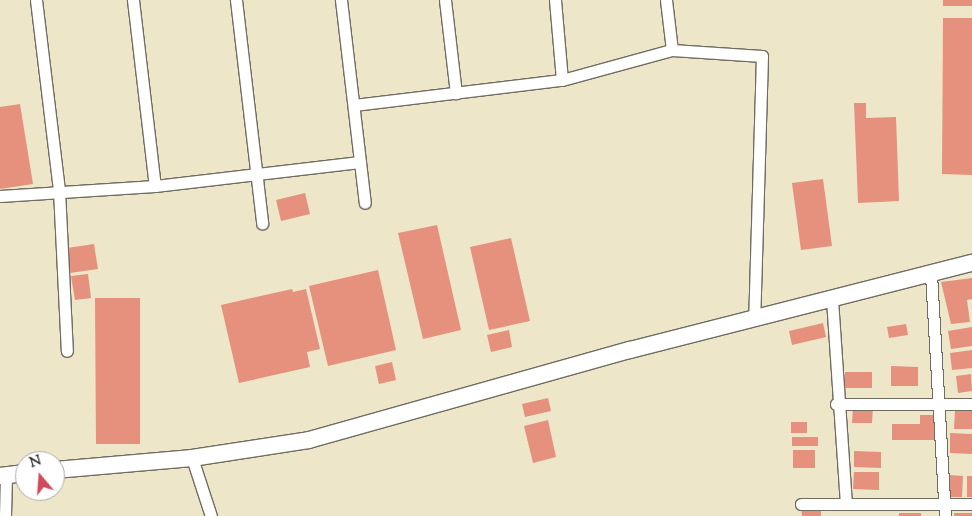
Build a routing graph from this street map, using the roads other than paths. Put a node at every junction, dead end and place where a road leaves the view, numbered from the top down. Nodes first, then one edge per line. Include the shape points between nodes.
1 (36, 0) edge
2 (133, 0) edge
3 (236, 0) edge
4 (341, 0) edge
5 (445, 0) edge
6 (555, 0) edge
7 (666, 0) edge
8 (672, 50) junction
9 (562, 80) junction
10 (456, 92) junction
11 (354, 105) junction
12 (360, 162) junction
13 (256, 174) junction
14 (155, 186) junction
15 (59, 190) junction
16 (0, 196) edge
17 (365, 203) dead end
18 (262, 223) dead end
19 (972, 263) edge
20 (932, 274) junction
21 (832, 299) junction
22 (754, 318) junction
23 (67, 352) dead end
24 (836, 404) junction
25 (942, 404) junction
26 (972, 404) edge
27 (192, 458) junction
28 (65, 469) edge
29 (3, 475) edge
30 (801, 504) dead end
31 (846, 504) junction
32 (944, 504) junction
33 (972, 504) edge
34 (4, 516) edge
35 (211, 516) edge
36 (945, 516) edge

1 - 15 street
2 - 14 street
3 - 13 street
4 - 11 street
5 - 10 street
6 - 9 street
7 - 8 street
8 - 9 street
8 - 22 street via 762,56
9 - 10 street
10 - 11 street
11 - 12 street
12 - 13 street
12 - 17 street
13 - 14 street
13 - 18 street
14 - 15 street
15 - 16 street
15 - 23 street
19 - 20 main road
20 - 21 main road
20 - 25 street
21 - 22 main road
21 - 24 street
22 - 27 main road via 309,440
24 - 25 street
24 - 31 street
25 - 26 street
25 - 32 street
27 - 28 main road
27 - 35 street
29 - 34 street
30 - 31 street
31 - 32 street
32 - 33 street
32 - 36 street

